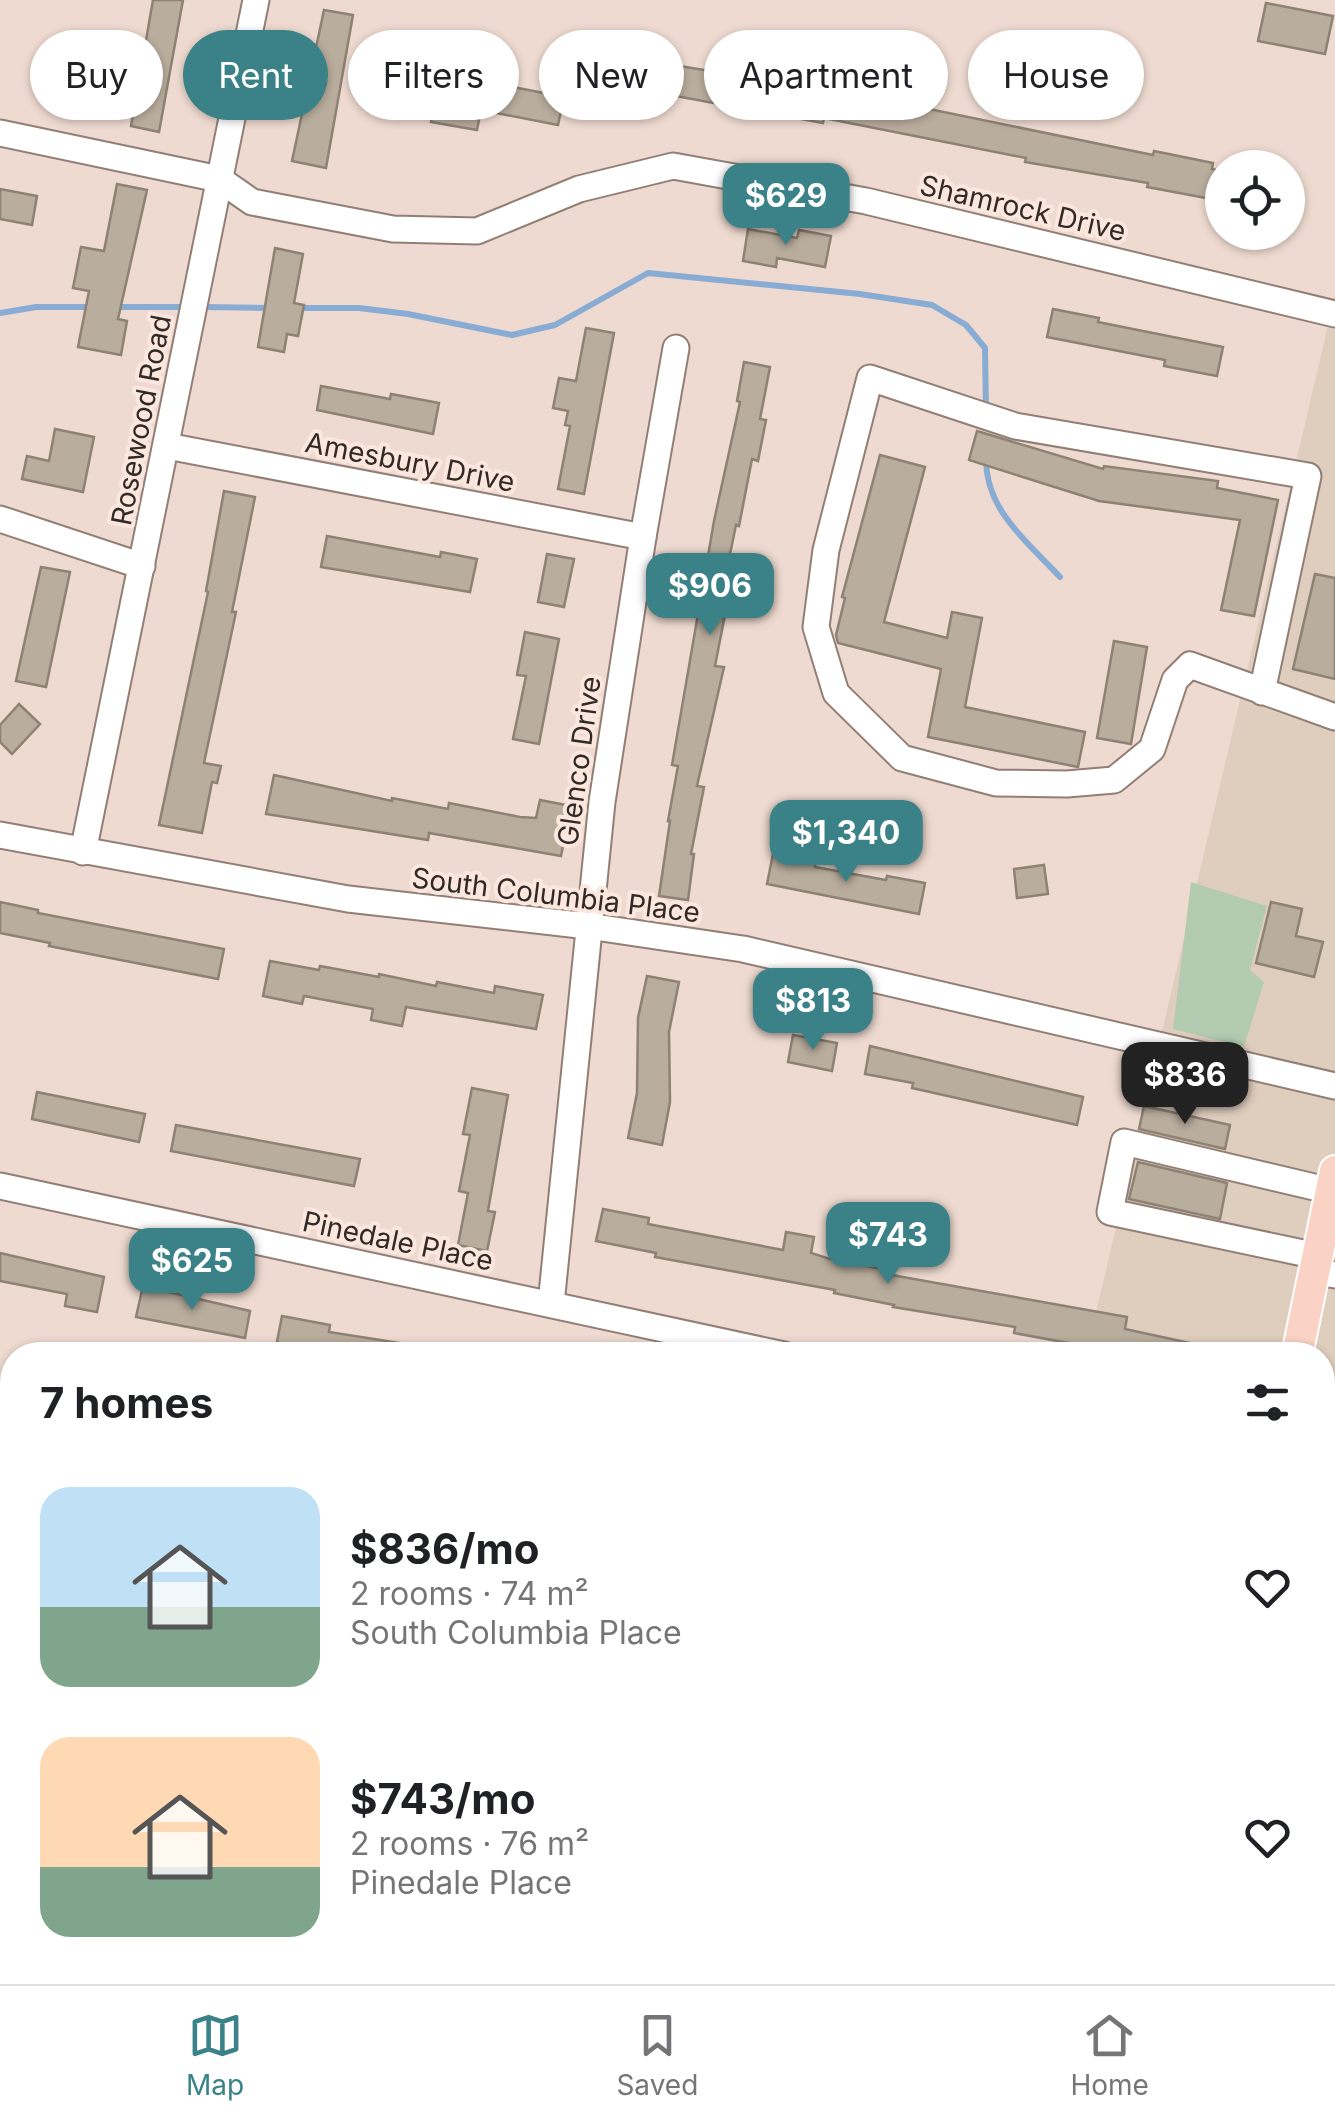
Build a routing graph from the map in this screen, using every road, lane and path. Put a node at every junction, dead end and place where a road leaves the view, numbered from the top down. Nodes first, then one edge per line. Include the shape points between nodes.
1 (256, 0) edge
2 (0, 134) edge
3 (218, 179) junction
4 (1335, 314) edge
5 (676, 348) dead end
6 (167, 446) junction
7 (0, 519) edge
8 (642, 538) junction
9 (142, 566) junction
10 (1262, 692) junction
11 (1335, 717) edge
12 (0, 834) edge
13 (83, 852) junction
14 (588, 926) junction
15 (1335, 1086) edge
16 (1333, 1181) edge
17 (0, 1186) edge
18 (1322, 1268) edge
19 (551, 1304) junction
20 (725, 1342) edge
21 (1301, 1342) edge

1 - 3 street, Rosewood Road
2 - 3 street, Shamrock Drive
3 - 4 street, Shamrock Drive via 252,202 393,229 477,232 579,189 674,166 866,201
3 - 6 street, Rosewood Road
5 - 8 street, Glenco Drive
6 - 8 street, Amesbury Drive
6 - 9 street, Rosewood Road
7 - 9 street
8 - 14 street, Glenco Drive
9 - 13 street, Rosewood Road
10 - 10 street via 1308,476 1015,426 870,378 826,550 816,628 836,693 902,758 996,783 1114,780 1152,749 1176,680 1190,665
10 - 11 street
12 - 13 street, South Columbia Place
13 - 14 street, South Columbia Place via 348,899
14 - 15 street, South Columbia Place via 743,949
14 - 19 street, Glenco Drive
16 - 18 main road
16 - 18 street via 1124,1142 1110,1212 1255,1244
17 - 19 street, Pinedale Place
18 - 21 main road
19 - 20 street, Pinedale Place

